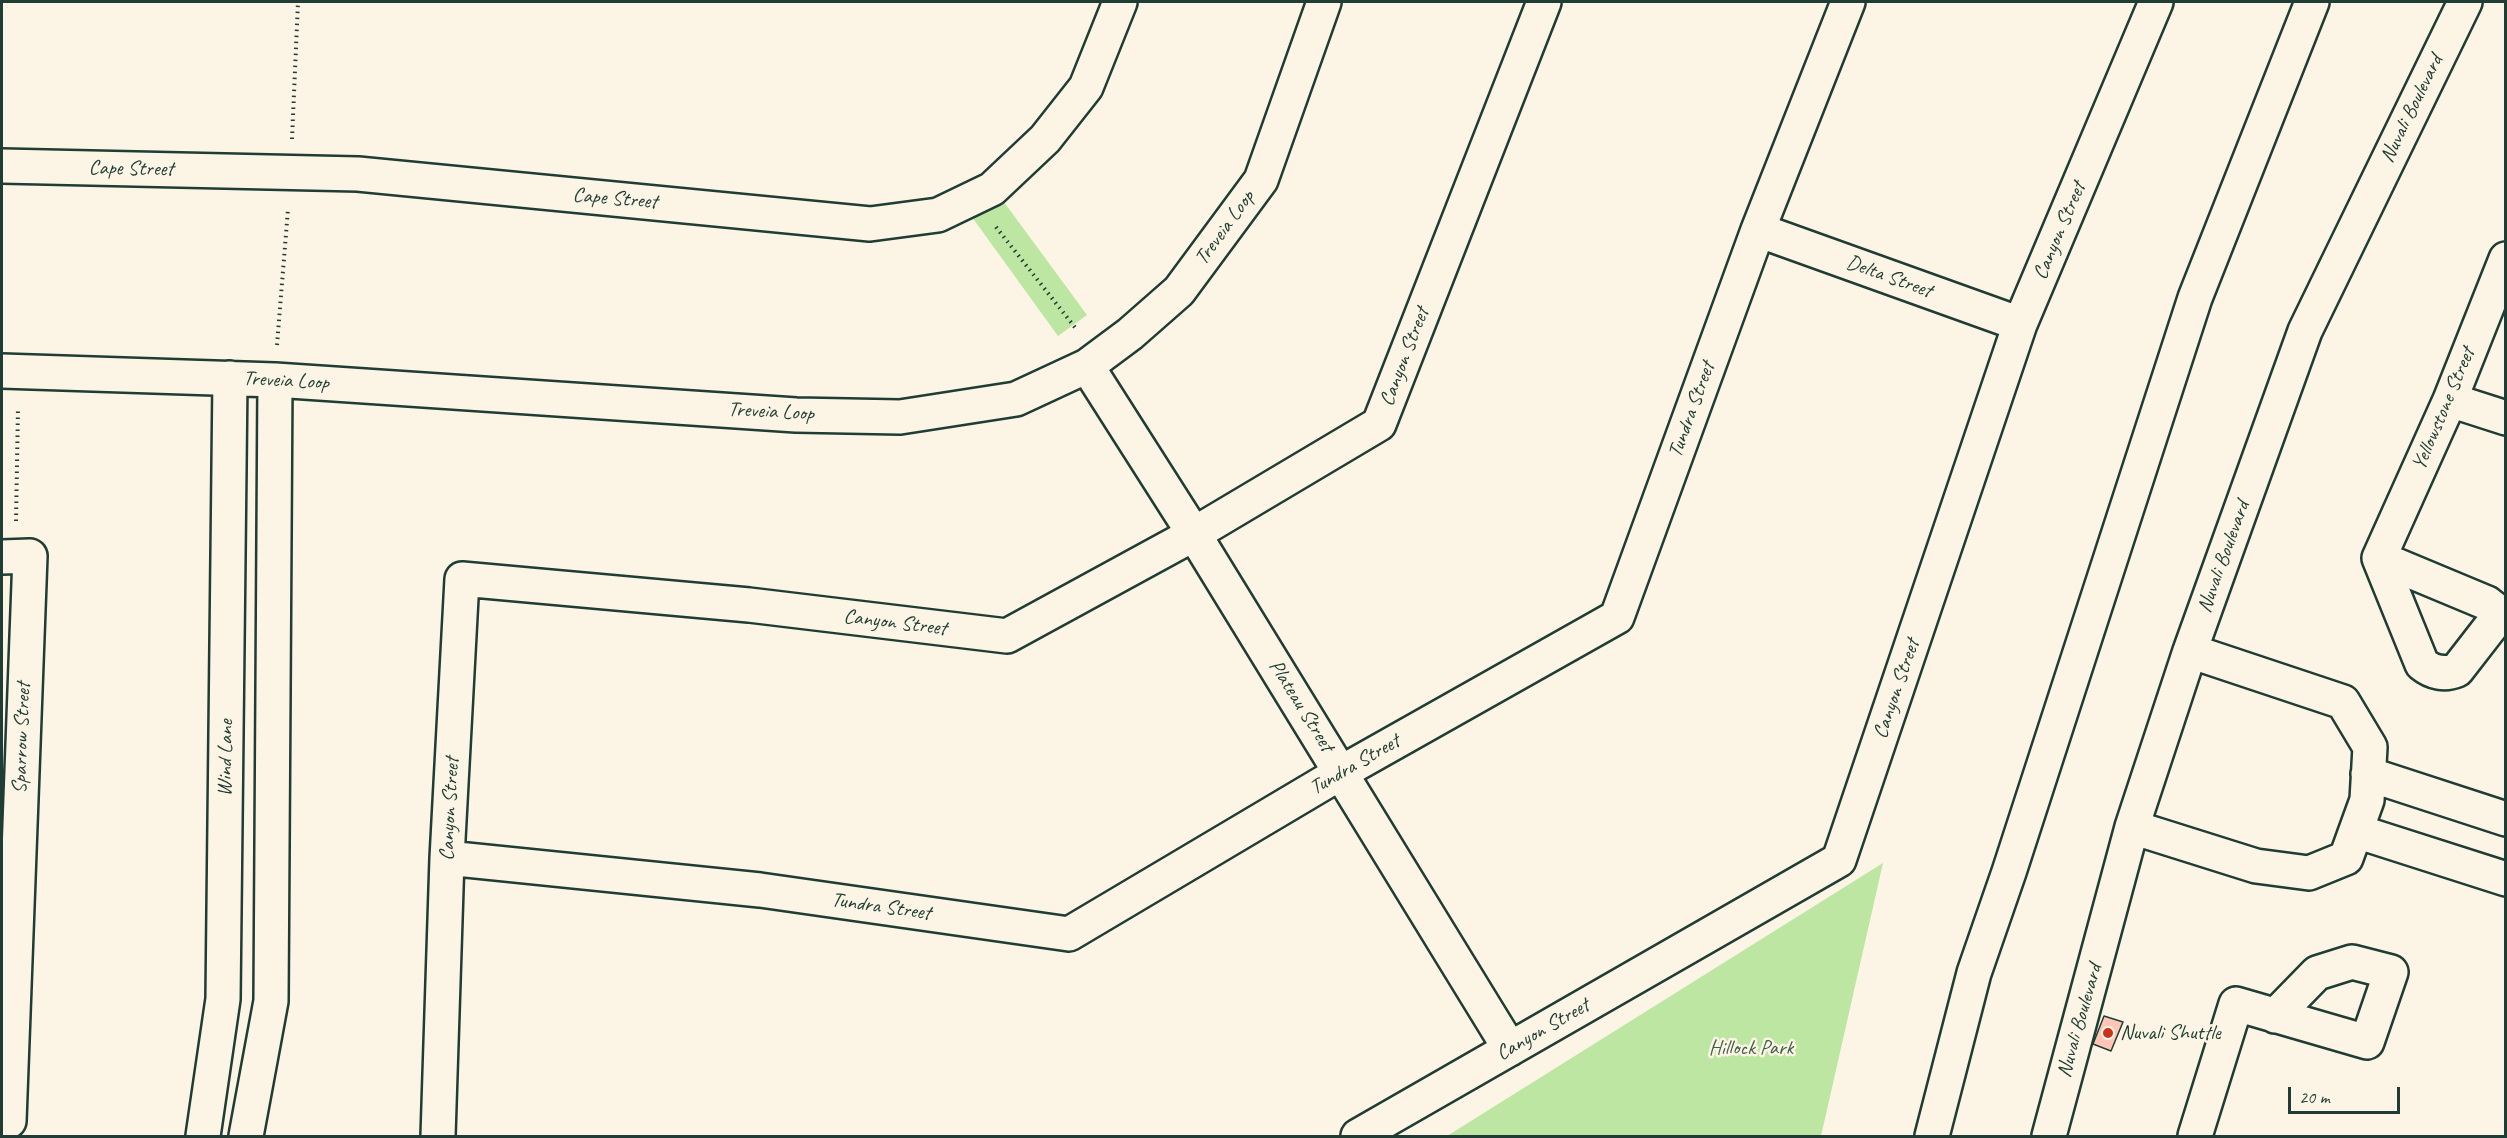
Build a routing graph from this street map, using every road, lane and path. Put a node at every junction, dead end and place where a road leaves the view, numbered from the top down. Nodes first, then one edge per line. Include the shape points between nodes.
1 (1120, 2) edge
2 (1324, 2) edge
3 (1544, 2) edge
4 (1848, 2) edge
5 (2156, 2) edge
6 (2312, 2) edge
7 (2465, 2) edge
8 (2, 166) edge
9 (974, 198) junction
10 (1758, 230) junction
11 (2505, 259) edge
12 (2020, 324) junction
13 (1093, 362) junction
14 (10, 371) edge
15 (230, 378) junction
16 (275, 380) junction
17 (2450, 400) junction
18 (2505, 418) edge
19 (1194, 534) junction
20 (8, 557) edge
21 (2379, 558) dead end
22 (2190, 651) junction
23 (1342, 772) junction
24 (2368, 774) junction
25 (2505, 819) edge
26 (2132, 827) junction
27 (2356, 831) junction
28 (10, 834) edge
29 (447, 858) junction
30 (2505, 879) edge
31 (2275, 1016) dead end
32 (1510, 1049) junction
33 (2, 1122) edge
34 (203, 1137) edge
35 (246, 1137) edge
36 (438, 1137) edge
37 (1358, 1137) edge
38 (1932, 1137) edge
39 (2049, 1137) edge
40 (2195, 1137) edge

1 - 9 street, Cape Street via 1086,87 1044,139 992,189
2 - 13 street, Treveia Loop via 1261,180 1179,291
3 - 19 street, Canyon Street via 1378,424
4 - 10 street, Tundra Street
5 - 12 street, Canyon Street
6 - 38 street via 2195,298 1974,973
7 - 22 street, Nuvali Boulevard via 2305,331
8 - 9 street, Cape Street via 358,174 870,224 938,215
9 - 13 path
10 - 12 street, Delta Street
10 - 23 street, Tundra Street via 1617,617
11 - 17 street, Yellowstone Street
12 - 32 street, Canyon Street via 1839,860
13 - 16 street, Treveia Loop via 1016,399 900,417 796,415
13 - 19 street, Plateau Street
14 - 15 street, Treveia Loop
14 - 20 path
15 - 16 street, Treveia Loop
15 - 34 street, Wind Lane via 223,999
16 - 35 street via 272,1001
17 - 18 street
17 - 21 street, Yellowstone Street
19 - 23 street, Plateau Street
19 - 29 street, Canyon Street via 1006,636 749,605 462,579
20 - 28 street, Sparrow Street via 30,556
22 - 24 street via 2343,702 2370,747
22 - 26 street, Nuvali Boulevard
23 - 29 street, Tundra Street via 1069,934 760,890
23 - 32 street, Plateau Street
24 - 25 street
24 - 27 street via 2367,800
26 - 27 street via 2256,866 2310,873 2346,858
26 - 39 street, Nuvali Boulevard
27 - 30 street
28 - 33 street, Sparrow Street via 9,1121
29 - 36 street, Canyon Street
31 - 40 street via 2236,1004
32 - 37 street, Canyon Street

